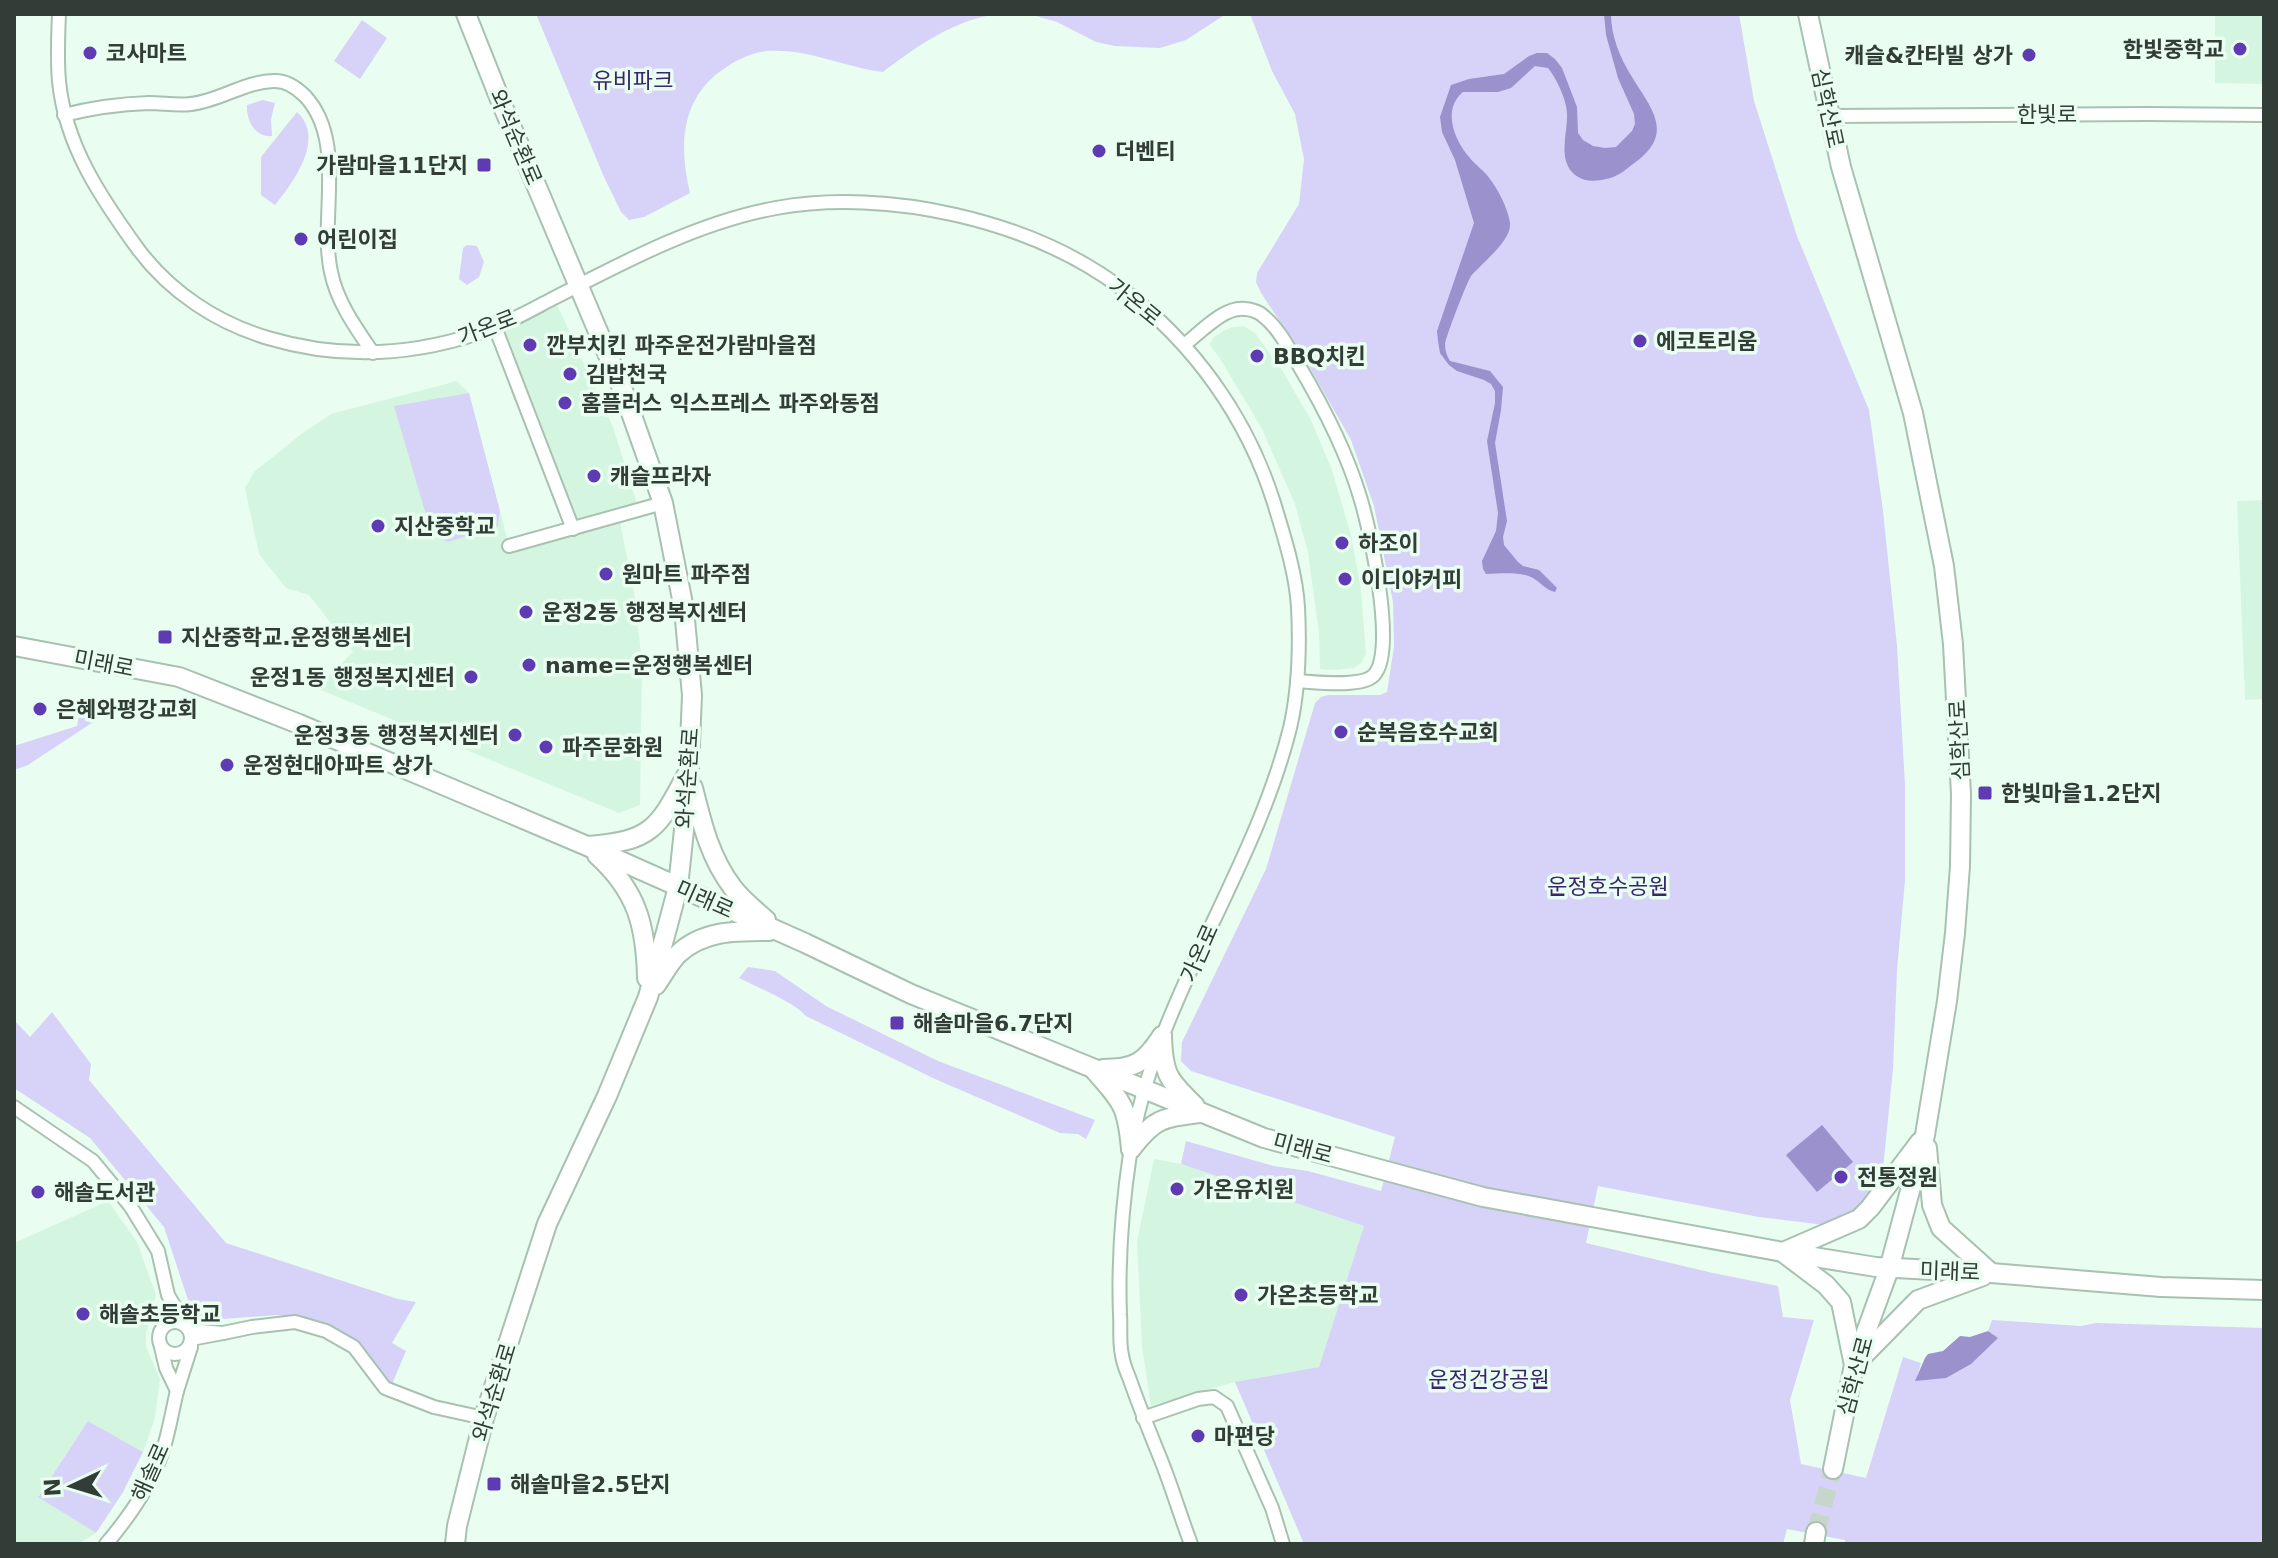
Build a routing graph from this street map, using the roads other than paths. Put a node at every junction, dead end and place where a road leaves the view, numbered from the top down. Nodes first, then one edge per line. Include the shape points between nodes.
1 (59, 14) edge
2 (466, 14) edge
3 (1808, 14) edge
4 (117, 107) junction
5 (64, 115) junction
6 (2264, 115) edge
7 (1830, 116) junction
8 (123, 121) dead end
9 (346, 283) dead end
10 (579, 285) junction
11 (338, 295) junction
12 (495, 327) junction
13 (1184, 345) junction
14 (373, 353) junction
15 (663, 503) junction
16 (573, 529) junction
17 (509, 546) dead end
18 (14, 646) edge
19 (1297, 681) junction
20 (689, 770) junction
21 (587, 846) junction
22 (678, 887) junction
23 (777, 931) junction
24 (648, 997) junction
25 (1162, 1036) junction
26 (1093, 1069) junction
27 (1143, 1089) junction
28 (14, 1107) edge
29 (1201, 1113) junction
30 (1925, 1135) junction
31 (1131, 1149) junction
32 (1783, 1252) junction
33 (1889, 1269) junction
34 (1991, 1273) junction
35 (2264, 1290) edge
36 (168, 1295) junction
37 (160, 1331) junction
38 (189, 1332) junction
39 (161, 1347) junction
40 (1854, 1365) junction
41 (177, 1391) junction
42 (484, 1418) junction
43 (1143, 1418) junction
44 (1833, 1469) tunnel mouth
45 (106, 1544) edge
46 (455, 1544) edge
47 (1191, 1544) edge
48 (1283, 1544) edge

1 - 5 street, 가온로
2 - 10 street, 와석순환로
3 - 7 street, 심학산로
4 - 5 street
4 - 8 street
4 - 11 street via 193,104 274,81 291,84 315,110 326,138 328,259
5 - 14 street, 가온로 via 110,211 147,260 192,300 243,331 313,350
6 - 7 street, 한빛로
7 - 30 street, 심학산로 via 1913,413 1944,566 1953,644 1960,866 1947,1001
9 - 11 street
10 - 12 street, 가온로
10 - 13 street, 가온로 via 674,240 755,213 834,201 886,205 990,224 1069,255 1120,287
10 - 15 street, 와석순환로
11 - 14 street
12 - 14 street, 가온로 via 427,347
12 - 16 street
13 - 19 street, 가온로 via 1238,419 1268,483 1298,600
13 - 19 street via 1234,309 1261,314 1282,337 1322,403 1360,496 1381,601 1381,666 1359,683
15 - 16 street
15 - 20 street, 와석순환로 via 684,609 692,695
16 - 17 street
18 - 21 street, 미래로 via 179,677
19 - 25 street, 가온로 via 1291,725 1265,808
20 - 21 street via 649,832
20 - 22 street, 와석순환로
20 - 23 street via 716,863 735,891
21 - 22 street, 미래로
21 - 24 street via 635,902 647,950
22 - 23 street, 미래로
22 - 24 street, 와석순환로
23 - 24 street via 700,938 677,954
23 - 26 street, 미래로 via 911,994
24 - 42 street, 와석순환로 via 547,1224
25 - 26 street via 1136,1065
25 - 27 street, 가온로
25 - 29 street via 1168,1076
26 - 27 street, 미래로
26 - 31 street via 1125,1108
27 - 29 street, 미래로
27 - 31 street, 가온로
28 - 36 street via 93,1161 124,1198 158,1251
29 - 31 street via 1154,1123
29 - 32 street, 미래로 via 1264,1138 1483,1197
30 - 32 street via 1859,1219
30 - 33 street, 심학산로
30 - 34 street via 1932,1205 1941,1228
31 - 43 street, 가온로 via 1119,1295 1122,1355
32 - 33 street, 미래로
32 - 40 street via 1841,1302
33 - 34 street, 미래로
33 - 40 street, 심학산로
34 - 35 street, 미래로
34 - 40 street via 1918,1300
36 - 37 street
36 - 38 street
37 - 38 street via 173,1322
37 - 39 street
38 - 39 street via 188,1348 180,1354
38 - 41 street, 해솔로 via 191,1347
38 - 42 street via 223,1333 295,1322 326,1331 354,1347 385,1388
39 - 41 street
40 - 44 street, 심학산로
41 - 45 street, 해솔로 via 149,1485
42 - 46 street, 와석순환로
43 - 47 street, 가온로
43 - 48 street via 1198,1399 1214,1397 1227,1406

